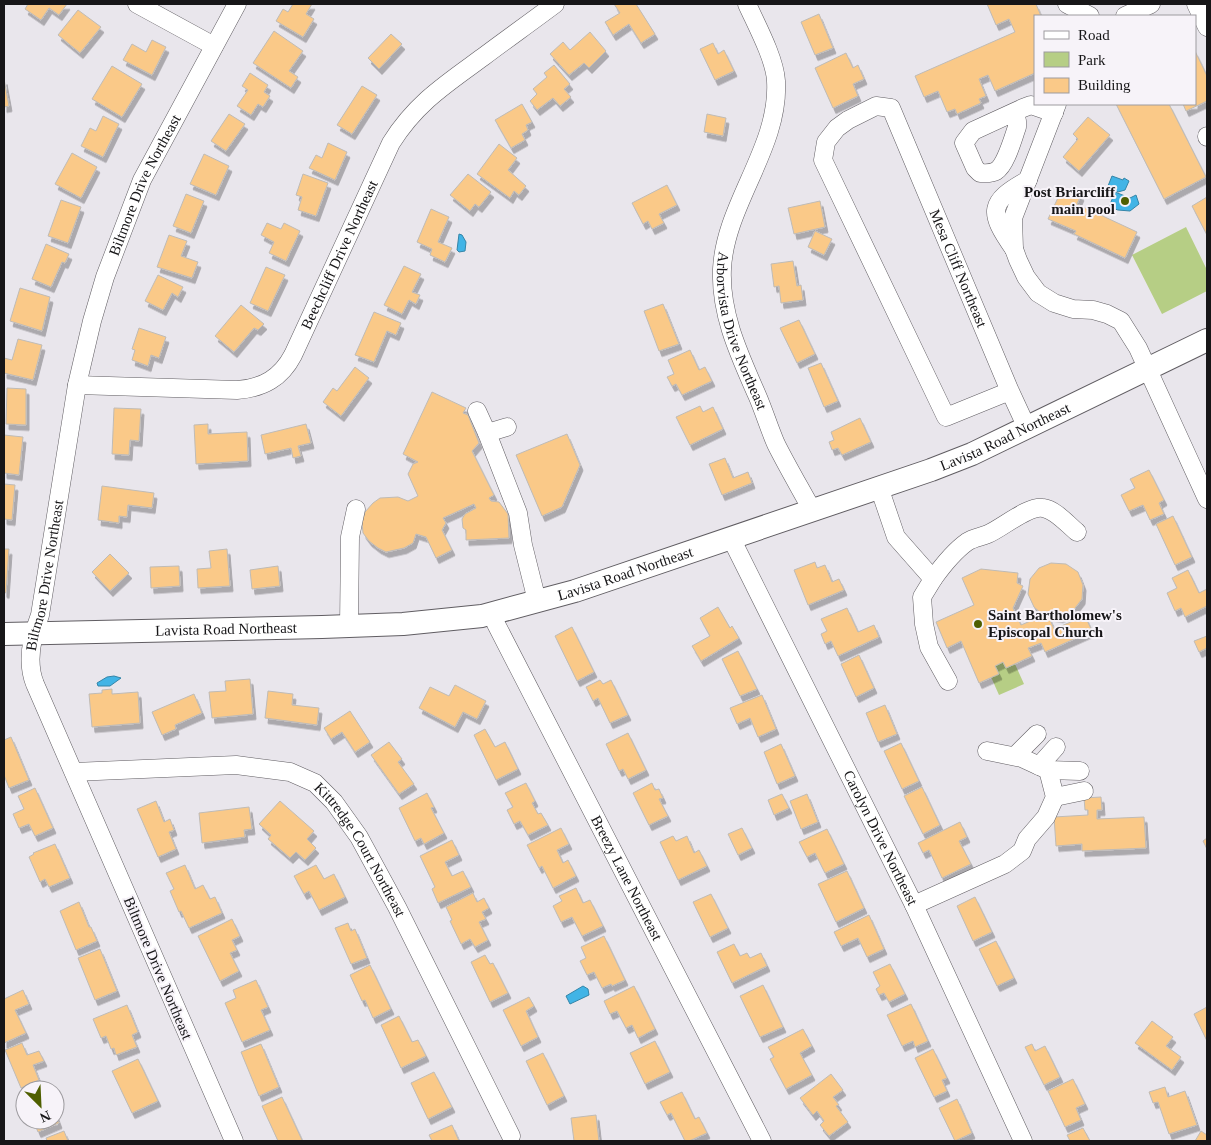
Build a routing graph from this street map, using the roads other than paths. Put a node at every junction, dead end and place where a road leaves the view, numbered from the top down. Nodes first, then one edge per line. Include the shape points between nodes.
1 (137, 4) edge
2 (237, 4) edge
3 (555, 4) edge
4 (747, 4) edge
5 (1067, 4) edge
6 (1097, 4) edge
7 (1151, 4) edge
8 (1196, 4) edge
9 (1088, 15) edge
10 (1091, 15) edge
11 (1127, 15) edge
12 (1207, 27) edge
13 (214, 46) junction
14 (1056, 108) edge
15 (1014, 112) dead end
16 (1207, 340) edge
17 (1148, 370) junction
18 (77, 385) junction
19 (1010, 391) junction
20 (476, 411) dead end
21 (507, 427) dead end
22 (1027, 428) junction
23 (488, 433) junction
24 (879, 487) junction
25 (1206, 492) edge
26 (356, 509) dead end
27 (812, 510) junction
28 (1077, 532) dead end
29 (731, 538) junction
30 (933, 578) junction
31 (537, 602) junction
32 (493, 614) junction
33 (349, 626) junction
34 (35, 633) junction
35 (4, 634) edge
36 (948, 681) dead end
37 (1037, 734) dead end
38 (1056, 747) dead end
39 (987, 751) dead end
40 (1015, 756) junction
41 (1044, 768) junction
42 (1080, 771) dead end
43 (74, 772) junction
44 (1084, 791) dead end
45 (1055, 797) junction
46 (914, 905) junction
47 (511, 1136) dead end
48 (234, 1141) edge
49 (762, 1141) edge
50 (1023, 1141) edge

1 - 13 street
2 - 13 street, Biltmore Drive Northeast
3 - 18 street, Beechcliff Drive Northeast via 430,97 400,128 294,355 271,382 237,390
4 - 27 street, Arborvista Drive Northeast via 766,46 776,80 776,109 729,231 722,268 724,300 731,334 776,443
5 - 9 street
6 - 10 street
7 - 11 street
8 - 12 street
13 - 18 street, Biltmore Drive Northeast via 132,204 105,277
14 - 15 street via 1031,105
14 - 17 street via 1013,218 1014,249 1026,277 1038,293 1054,303 1096,311 1121,321
16 - 17 main road, Lavista Road Northeast
17 - 22 main road, Lavista Road Northeast
17 - 25 street
18 - 34 street, Biltmore Drive Northeast
19 - 19 street, Mesa Cliff Northeast via 946,417 823,160 826,142 848,120 876,106 891,108
19 - 22 street, Mesa Cliff Northeast
20 - 23 street
21 - 23 street
22 - 24 main road, Lavista Road Northeast via 972,454
23 - 31 street via 518,513
24 - 27 main road, Lavista Road Northeast
24 - 30 street via 896,537
26 - 33 street via 350,537
27 - 29 main road, Lavista Road Northeast
28 - 30 street via 1042,507 1029,510 1002,528 969,541
29 - 31 main road, Lavista Road Northeast
29 - 46 street, Carolyn Drive Northeast
30 - 36 street via 922,597 924,624 929,647
31 - 32 main road, Lavista Road Northeast
32 - 33 main road, Lavista Road Northeast
32 - 49 street, Breezy Lane Northeast
33 - 34 main road, Lavista Road Northeast
34 - 35 main road, Lavista Road Northeast
34 - 43 street, Biltmore Drive Northeast via 30,661 32,676
37 - 40 street
38 - 41 street
39 - 40 street
40 - 41 street
41 - 42 street
41 - 45 street
43 - 47 street, Kittredge Court Northeast via 236,765 290,772 315,783 334,802 359,837
43 - 48 street, Biltmore Drive Northeast
44 - 45 street
45 - 46 street via 1046,817 1027,839 1022,852 1005,864
46 - 50 street, Carolyn Drive Northeast

